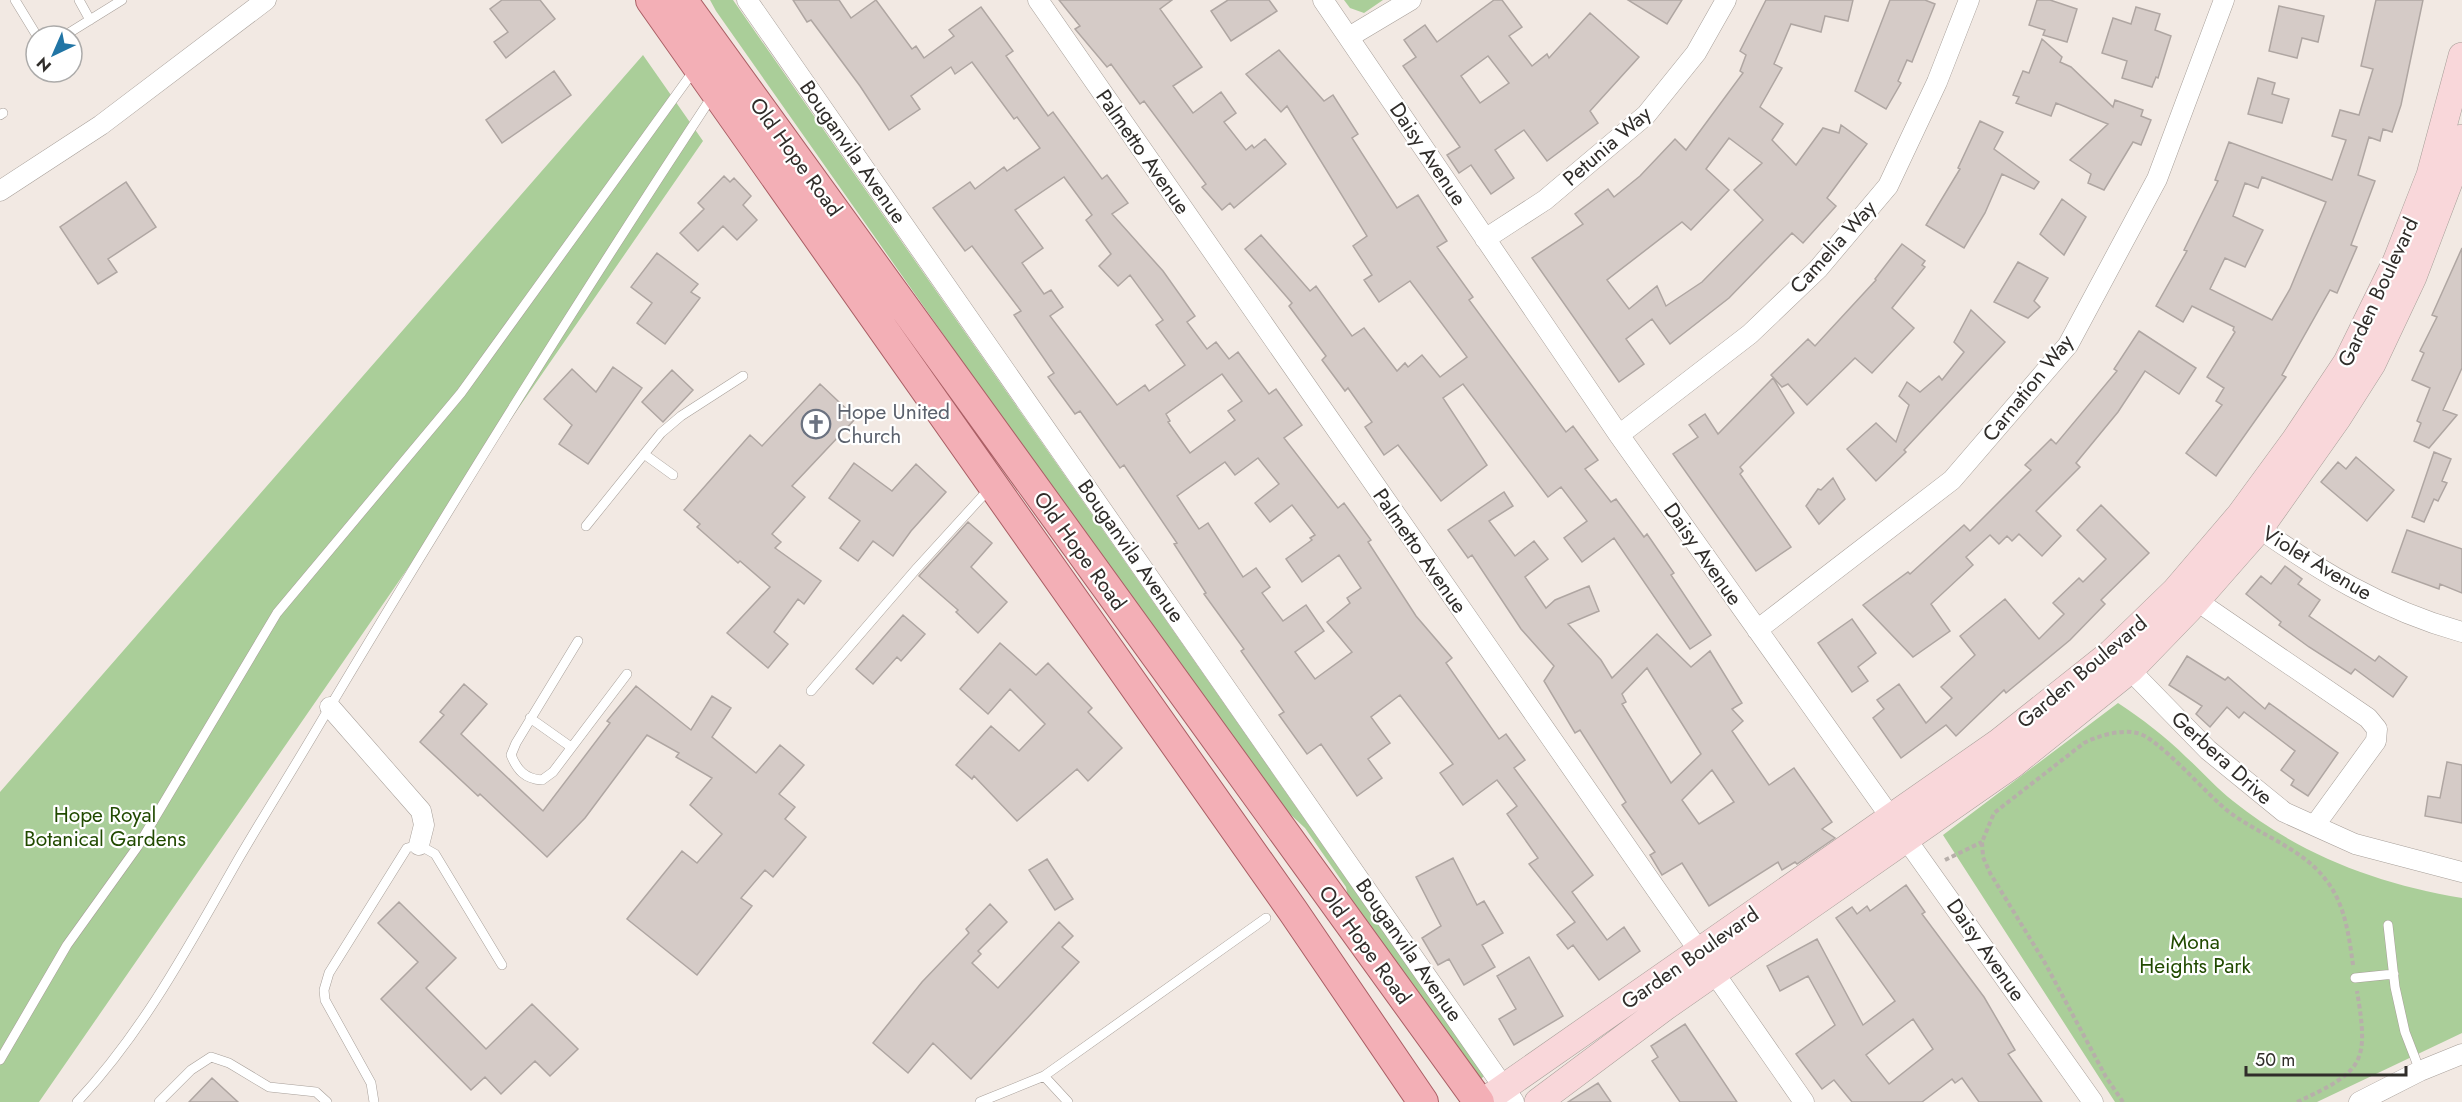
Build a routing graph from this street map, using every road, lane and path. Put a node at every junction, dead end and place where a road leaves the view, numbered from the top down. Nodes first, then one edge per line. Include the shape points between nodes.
1 (15, 0) edge
2 (79, 0) edge
3 (122, 0) edge
4 (265, 0) edge
5 (651, 0) edge
6 (682, 0) edge
7 (747, 0) edge
8 (1038, 0) edge
9 (1323, 0) edge
10 (1411, 0) edge
11 (1726, 0) edge
12 (1969, 0) edge
13 (2224, 0) edge
14 (90, 20) junction
15 (30, 24) edge
16 (83, 24) edge
17 (1349, 37) junction
18 (705, 55) junction
19 (2462, 56) edge
20 (723, 80) junction
21 (2462, 138) edge
22 (0, 191) edge
23 (1485, 240) junction
24 (743, 376) dead end
25 (1620, 435) junction
26 (644, 454) junction
27 (674, 475) dead end
28 (993, 485) junction
29 (2250, 522) junction
30 (586, 526) dead end
31 (2197, 601) junction
32 (1757, 630) junction
33 (2462, 632) edge
34 (578, 641) dead end
35 (2130, 670) junction
36 (627, 674) dead end
37 (811, 691) dead end
38 (330, 707) junction
39 (530, 718) junction
40 (571, 747) junction
41 (2315, 825) junction
42 (1900, 828) junction
43 (1982, 842) junction
44 (419, 845) junction
45 (1929, 868) junction
46 (2462, 872) edge
47 (1266, 918) dead end
48 (2388, 925) dead end
49 (1698, 951) junction
50 (502, 965) dead end
51 (1714, 974) junction
52 (2394, 974) junction
53 (2355, 978) junction
54 (2462, 1054) edge
55 (0, 1060) edge
56 (2420, 1071) junction
57 (1044, 1076) junction
58 (1495, 1098) edge
59 (77, 1102) edge
60 (159, 1102) edge
61 (327, 1102) edge
62 (374, 1102) edge
63 (980, 1102) edge
64 (1068, 1102) edge
65 (1423, 1102) edge
66 (1538, 1102) edge
67 (1804, 1102) edge
68 (2093, 1102) edge
69 (2123, 1102) edge
70 (2297, 1102) edge
71 (2359, 1102) edge

1 - 15 lane
2 - 14 lane
3 - 14 lane
4 - 22 street via 101,125
5 - 18 main road, Old Hope Road
6 - 18 main road, Old Hope Road
7 - 58 street, Bouganvila Avenue
8 - 49 street, Palmetto Avenue
9 - 17 street, Daisy Avenue
10 - 17 street
11 - 23 street, Petunia Way via 1696,53 1646,115 1545,200
12 - 25 street, Camelia Way via 1937,82 1888,186 1818,269 1750,334
13 - 32 street, Carnation Way via 2157,179 2068,345 1952,480
14 - 16 lane
17 - 23 street, Daisy Avenue
18 - 20 main road, Old Hope Road
18 - 55 lane via 460,393 277,613 138,846 67,945
19 - 29 street, Garden Boulevard via 2430,175 2383,290 2347,362 2295,440
20 - 28 main road, Old Hope Road
20 - 38 lane via 596,273
20 - 58 main road, Old Hope Road
21 - 29 street, Garden Boulevard via 2413,277 2372,364 2337,419
23 - 25 street, Daisy Avenue
24 - 26 lane via 681,416
25 - 32 street, Daisy Avenue
26 - 27 lane
26 - 30 lane
28 - 37 lane
28 - 65 main road, Old Hope Road via 1293,910
29 - 31 street, Garden Boulevard
29 - 33 street, Violet Avenue via 2348,587 2425,622
29 - 42 street, Garden Boulevard via 2111,653
31 - 35 street, Garden Boulevard
31 - 41 street via 2368,718 2377,729 2376,741
32 - 42 street, Daisy Avenue
34 - 39 lane
35 - 41 street, Gerbera Drive via 2235,774 2284,812
35 - 42 street, Garden Boulevard via 2013,765
36 - 40 lane
38 - 44 street via 421,811 424,825
38 - 59 lane via 185,954 123,1047
39 - 40 lane
39 - 40 lane via 511,755 516,768 531,779 542,780 553,772
41 - 46 street, Gerbera Drive via 2355,844
42 - 45 street, Daisy Avenue
42 - 49 street, Garden Boulevard
42 - 51 street, Garden Boulevard
43 - 45 path
43 - 53 path via 1994,813 2084,743 2099,735 2137,733 2158,746 2229,812 2310,863 2326,879 2347,925
43 - 69 path via 1983,858 1990,873
44 - 50 lane via 435,854
44 - 62 lane via 407,848 329,973 324,990 371,1083
45 - 68 street, Daisy Avenue
47 - 57 lane
48 - 52 lane
49 - 51 street, Palmetto Avenue
49 - 58 street, Garden Boulevard
51 - 66 street, Garden Boulevard
51 - 67 street, Palmetto Avenue
52 - 53 lane
52 - 56 lane via 2404,1032
53 - 70 path via 2364,1030 2360,1055 2345,1077
54 - 56 street
56 - 71 street
57 - 63 lane
57 - 64 lane
60 - 61 lane via 191,1070 211,1057 269,1087 316,1092

